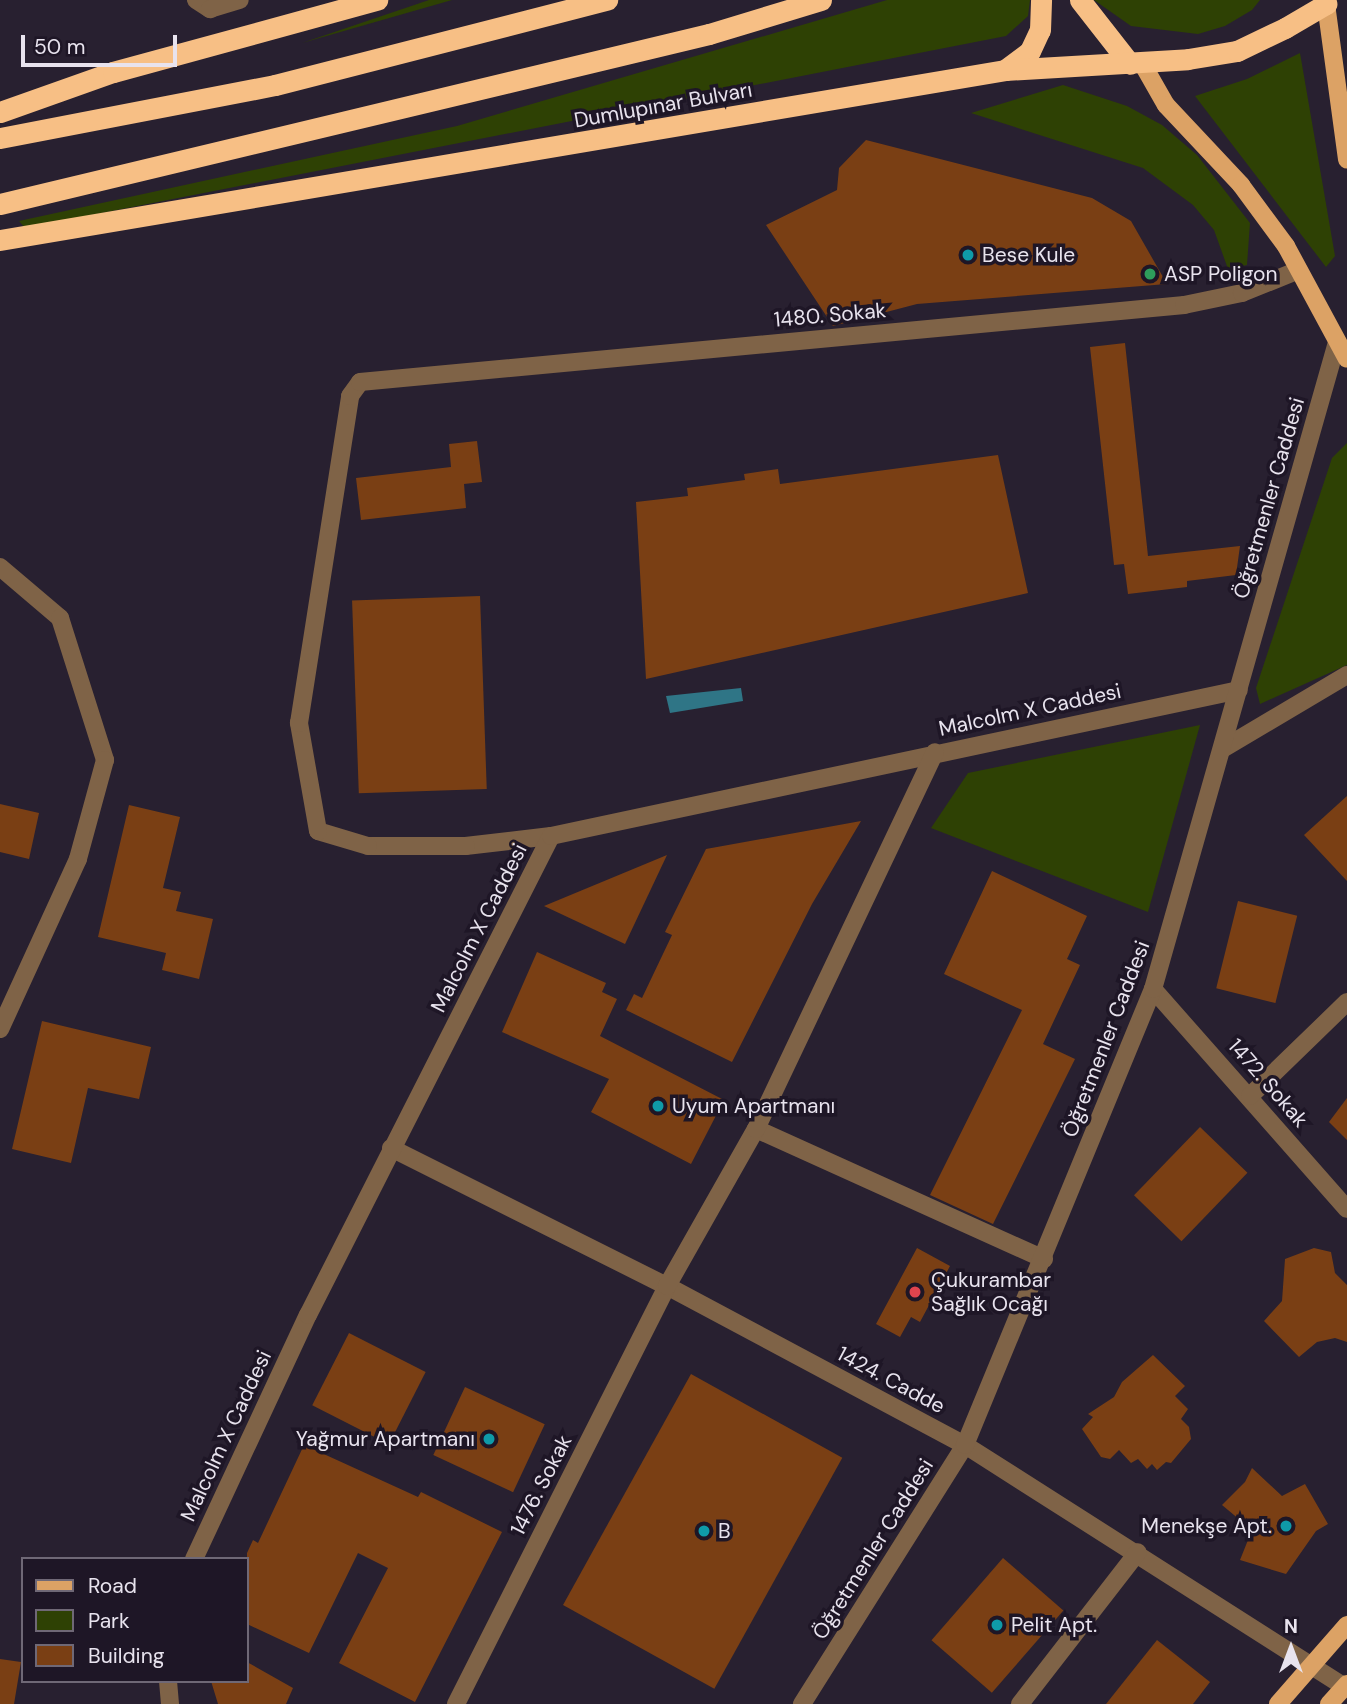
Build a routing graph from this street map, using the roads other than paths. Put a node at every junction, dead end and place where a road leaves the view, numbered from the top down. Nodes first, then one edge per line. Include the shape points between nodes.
1 (196, 0) edge
2 (240, 0) edge
3 (377, 0) edge
4 (607, 0) edge
5 (821, 0) edge
6 (1041, 0) edge
7 (1080, 0) edge
8 (1325, 2) edge
9 (1136, 63) junction
10 (1005, 70) junction
11 (0, 112) edge
12 (0, 138) edge
13 (1347, 160) edge
14 (0, 204) edge
15 (0, 240) edge
16 (1299, 270) junction
17 (1337, 342) junction
18 (1347, 359) edge
19 (0, 567) edge
20 (1347, 675) edge
21 (1239, 690) junction
22 (1224, 748) junction
23 (935, 752) junction
24 (551, 836) junction
25 (1153, 989) junction
26 (1347, 1002) edge
27 (0, 1029) edge
28 (1250, 1096) junction
29 (756, 1129) junction
30 (391, 1148) junction
31 (1347, 1209) edge
32 (1044, 1259) junction
33 (667, 1286) junction
34 (965, 1445) junction
35 (1138, 1552) junction
36 (195, 1557) edge
37 (1347, 1625) edge
38 (1312, 1664) junction
39 (168, 1683) edge
40 (1347, 1686) edge
41 (170, 1704) edge
42 (456, 1704) edge
43 (802, 1704) edge
44 (1020, 1704) edge
45 (1278, 1704) edge
46 (1329, 1704) edge

1 - 2 street via 210,9
3 - 11 highway via 113,72
4 - 12 highway via 275,85
5 - 14 highway via 709,34 291,138
6 - 10 highway via 1040,30 1030,51
7 - 9 highway
8 - 9 highway, Dumlupınar Bulvarı via 1237,51
8 - 13 main road
9 - 10 highway, Dumlupınar Bulvarı
9 - 16 main road via 1166,105 1241,186
10 - 15 highway, Dumlupınar Bulvarı
16 - 17 main road
16 - 24 street, 1480. Sokak via 1242,293 1184,305 360,382 350,396 299,723 318,831 368,846 466,846
17 - 18 main road
17 - 21 street, Öğretmenler Caddesi
19 - 27 street via 60,618 104,760 78,859
20 - 22 street
21 - 22 street, Öğretmenler Caddesi
21 - 23 street, Malcolm X Caddesi
22 - 25 street, Öğretmenler Caddesi
23 - 24 street, Malcolm X Caddesi
23 - 29 street, 1476. Sokak
24 - 30 street, Malcolm X Caddesi
25 - 28 street, 1472. Sokak
25 - 32 street, Öğretmenler Caddesi
26 - 28 street
28 - 31 street, 1472. Sokak
29 - 32 street
29 - 33 street, 1476. Sokak
30 - 33 street, 1424. Cadde
30 - 36 street, Malcolm X Caddesi
32 - 34 street, Öğretmenler Caddesi
33 - 34 street, 1424. Cadde
33 - 42 street, 1476. Sokak
34 - 35 street, 1424. Cadde
34 - 43 street, Öğretmenler Caddesi
35 - 38 street, 1424. Cadde
35 - 44 street
37 - 38 main road
38 - 40 street, 1424. Cadde
38 - 45 main road
39 - 41 street
40 - 46 main road

